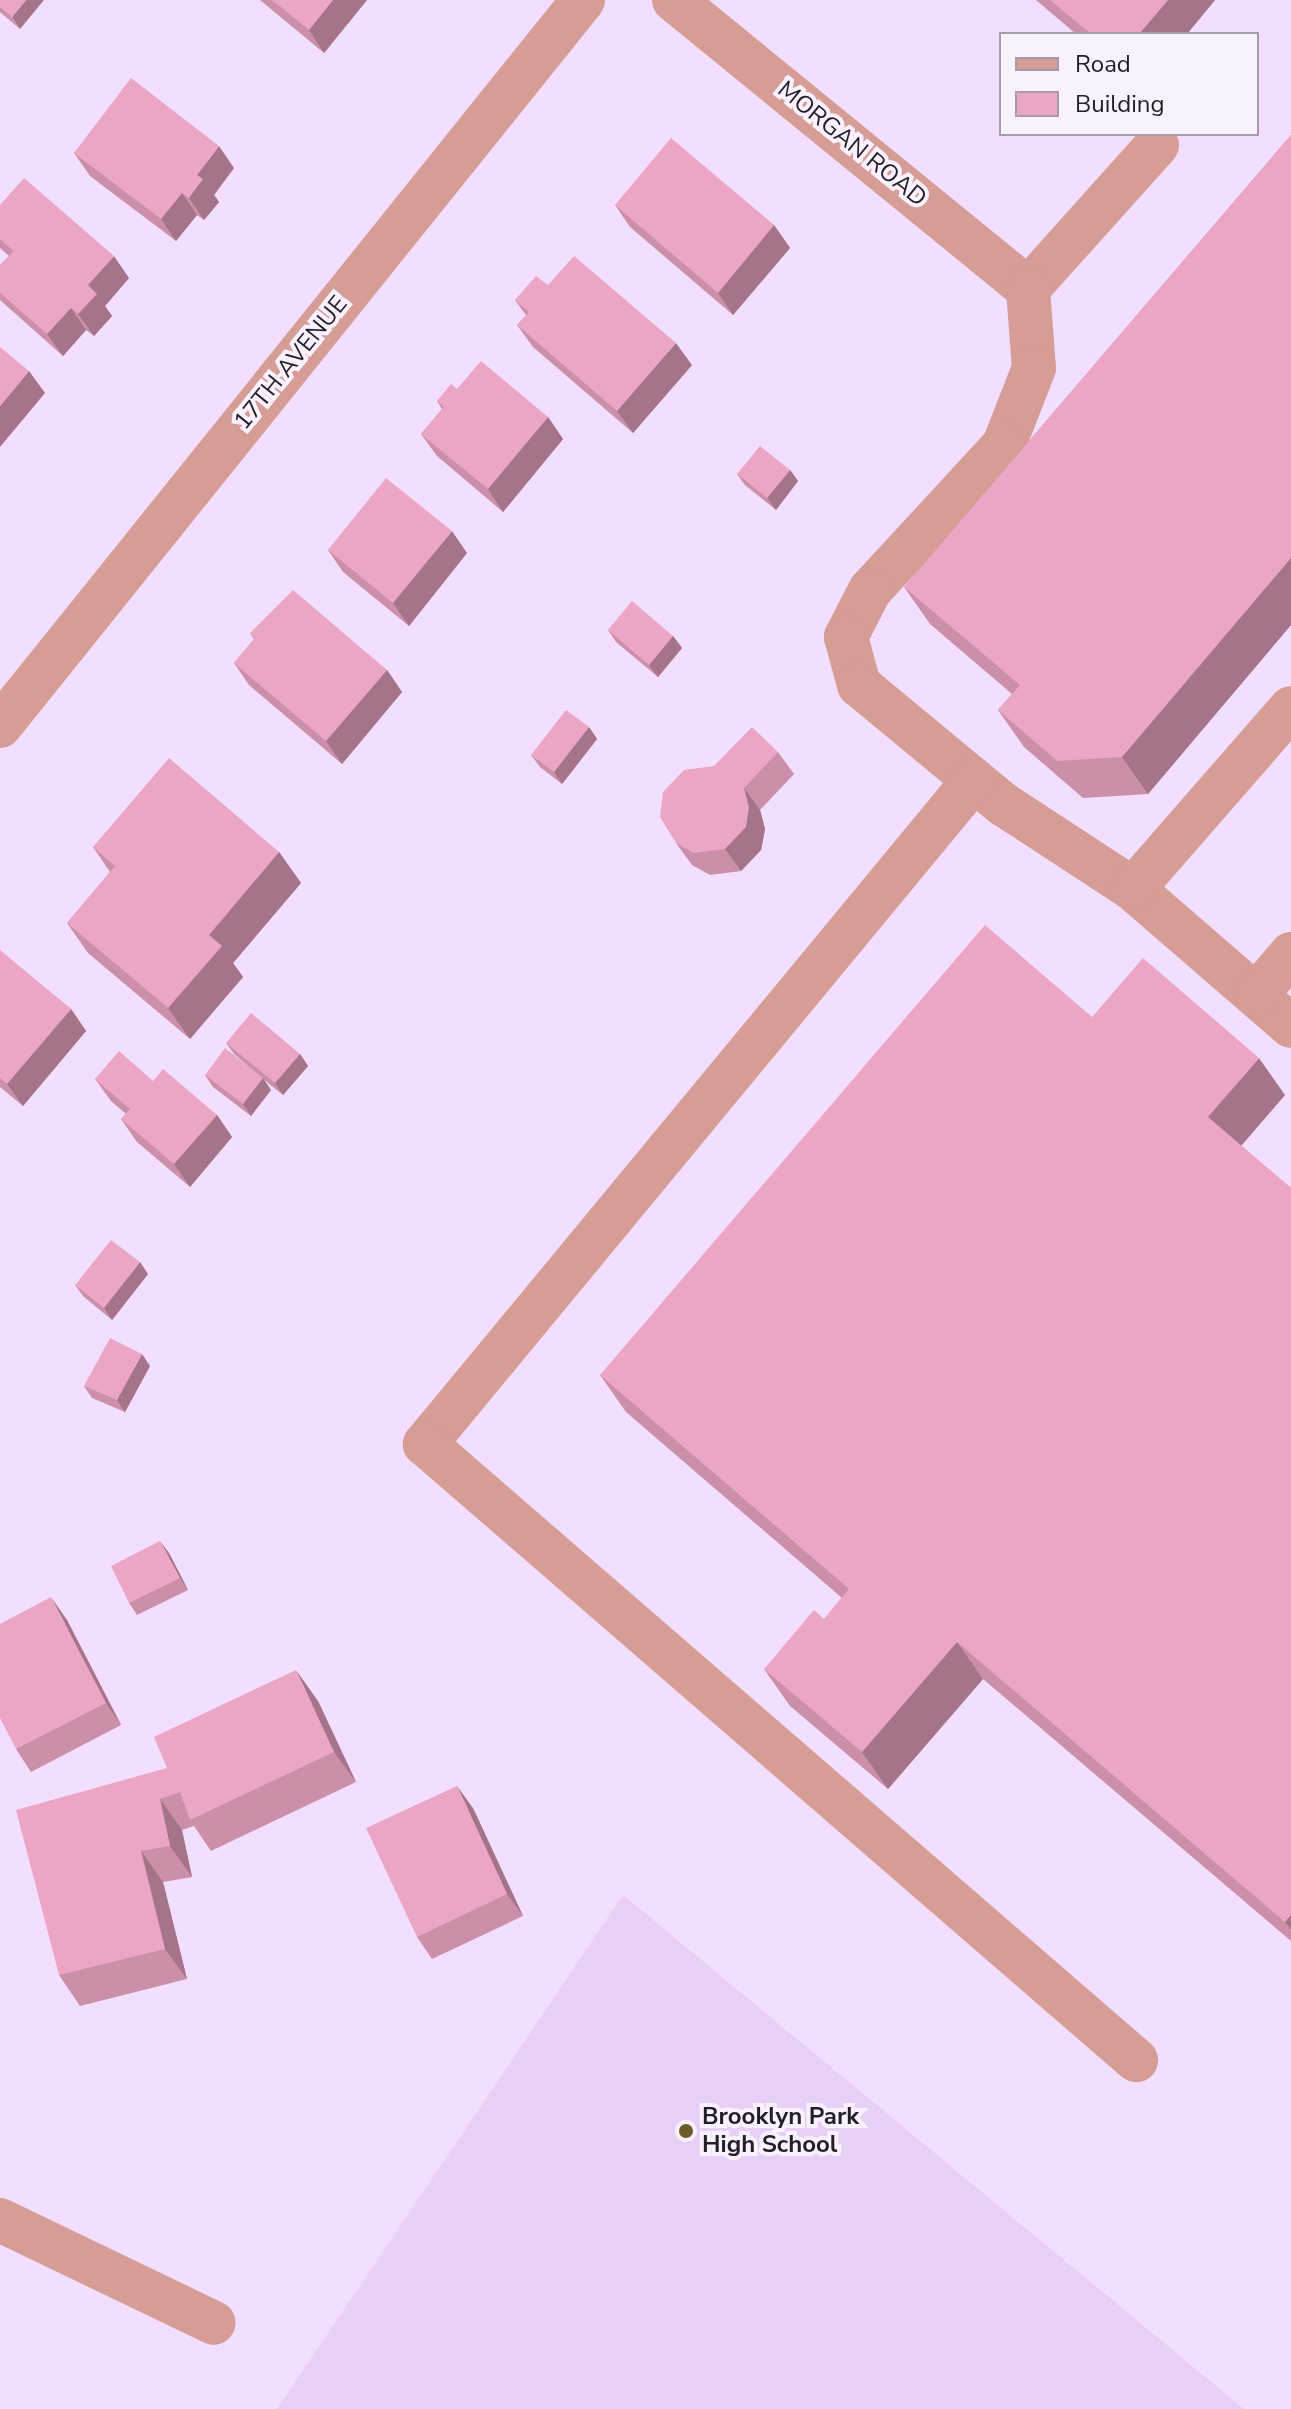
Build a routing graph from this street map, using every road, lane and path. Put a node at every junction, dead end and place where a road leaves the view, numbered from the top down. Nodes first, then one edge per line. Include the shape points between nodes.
1 (583, 0) edge
2 (674, 0) edge
3 (1157, 145) dead end
4 (1028, 289) junction
5 (1291, 708) edge
6 (0, 726) edge
7 (974, 780) junction
8 (1133, 889) junction
9 (1291, 954) edge
10 (1256, 995) junction
11 (1291, 1026) edge
12 (1136, 2060) dead end
13 (0, 2220) edge
14 (214, 2323) dead end

1 - 6 street, 17TH AVENUE
2 - 4 street, MORGAN ROAD
3 - 4 street
4 - 7 street via 1034,368 1004,445 870,590 846,637 859,685
5 - 8 street
7 - 8 street
7 - 12 street via 425,1444
8 - 10 street
9 - 10 street
10 - 11 street
13 - 14 street

